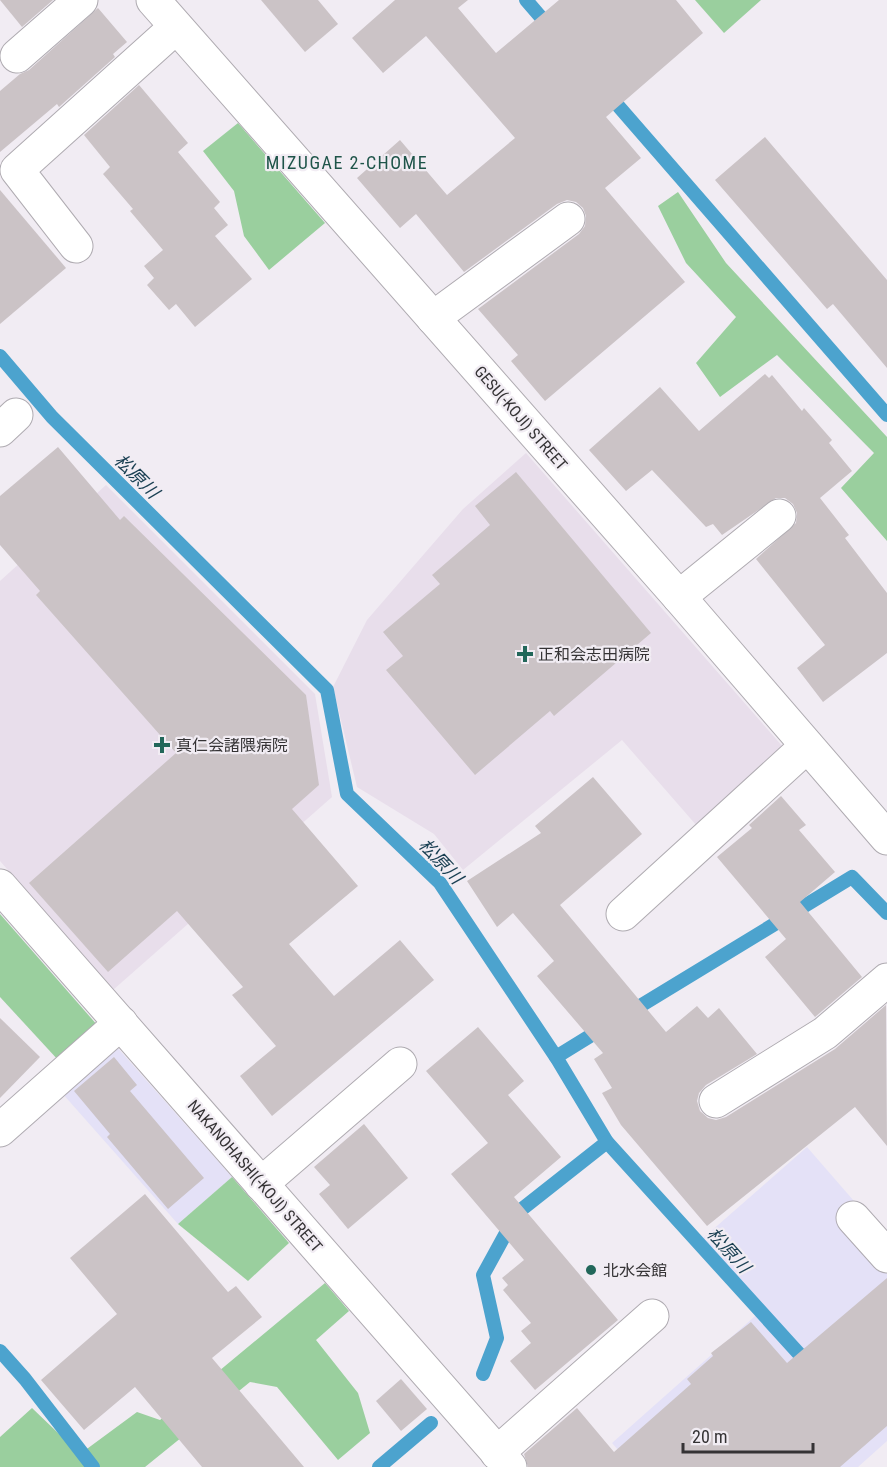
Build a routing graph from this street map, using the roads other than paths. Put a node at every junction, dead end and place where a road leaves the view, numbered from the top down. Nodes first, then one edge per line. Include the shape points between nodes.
1 (81, 0) edge
2 (153, 0) edge
3 (176, 27) junction
4 (17, 56) dead end
5 (567, 219) dead end
6 (76, 246) dead end
7 (433, 318) junction
8 (779, 516) dead end
9 (679, 597) junction
10 (807, 746) junction
11 (887, 838) edge
12 (0, 886) edge
13 (623, 914) dead end
14 (887, 980) edge
15 (121, 1023) junction
16 (399, 1064) dead end
17 (716, 1101) dead end
18 (0, 1130) edge
19 (261, 1184) junction
20 (853, 1218) dead end
21 (887, 1257) edge
22 (652, 1316) dead end
23 (503, 1460) edge

1 - 4 street
2 - 3 street, GESU(-KOJI) STREET
3 - 6 street via 17,170
3 - 7 street, GESU(-KOJI) STREET
5 - 7 street
7 - 9 street, GESU(-KOJI) STREET
8 - 9 street
9 - 10 street, GESU(-KOJI) STREET
10 - 11 street, GESU(-KOJI) STREET
10 - 13 street
12 - 15 street, NAKANOHASHI(-KOJI) STREET
14 - 17 street via 825,1033
15 - 18 street
15 - 19 street, NAKANOHASHI(-KOJI) STREET
16 - 19 street
19 - 23 street, NAKANOHASHI(-KOJI) STREET
20 - 21 street
22 - 23 street

